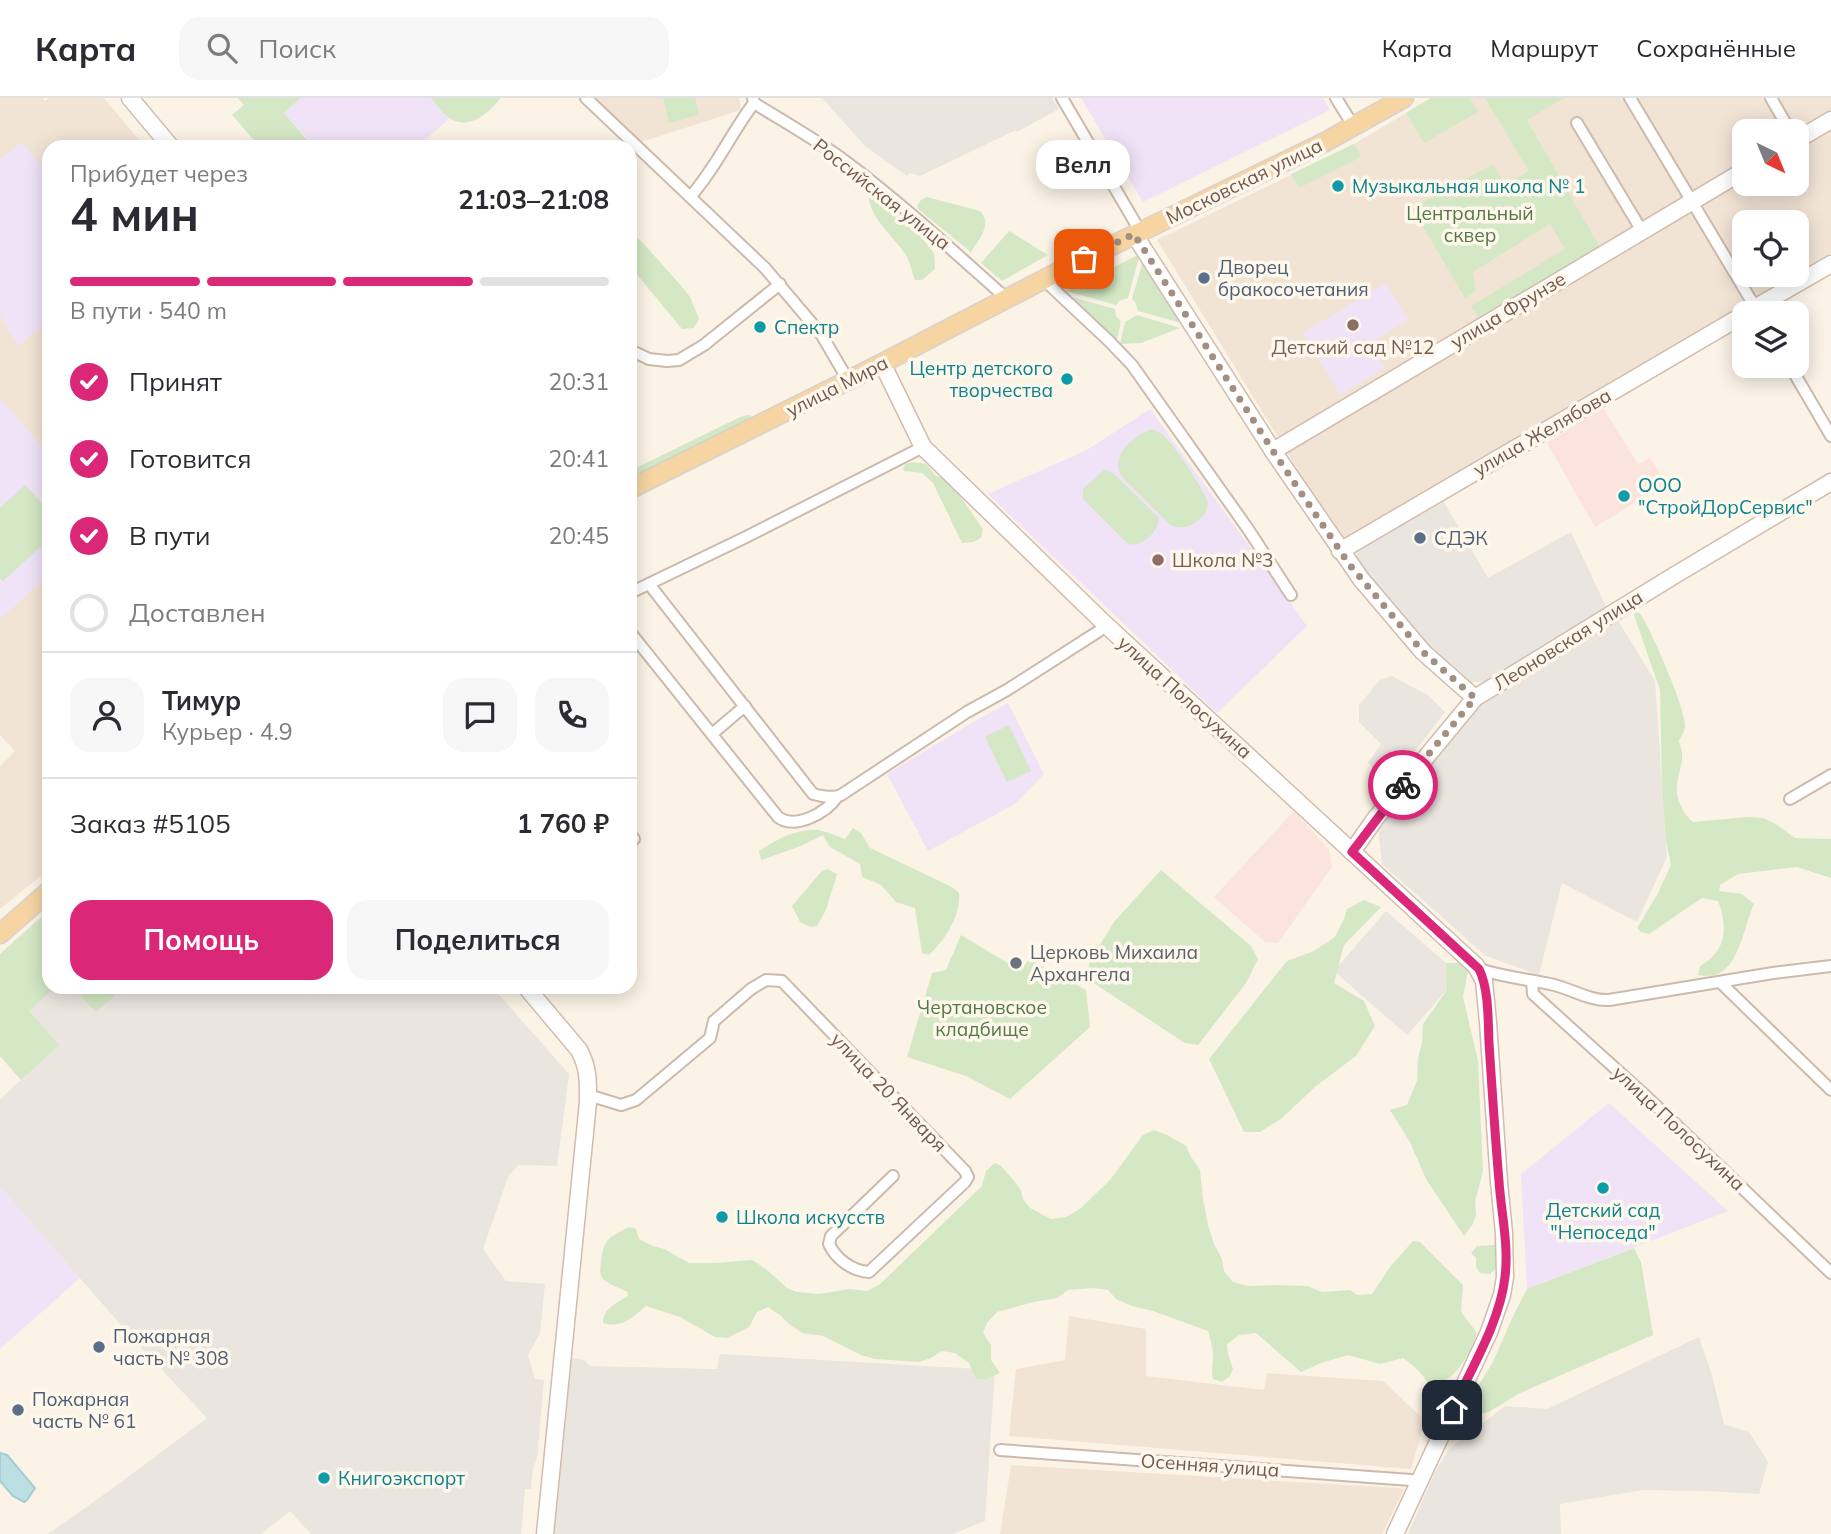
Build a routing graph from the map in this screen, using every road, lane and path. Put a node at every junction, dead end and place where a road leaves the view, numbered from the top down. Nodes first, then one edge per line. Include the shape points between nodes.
1 (130, 98) edge
2 (586, 98) edge
3 (1062, 98) edge
4 (1336, 98) edge
5 (1404, 98) edge
6 (1771, 98) edge
7 (754, 100) edge
8 (1635, 100) edge
9 (1783, 119) edge
10 (1831, 120) edge
11 (1577, 123) dead end
12 (1354, 127) junction
13 (1810, 132) edge
14 (165, 140) edge
15 (630, 140) edge
16 (637, 147) edge
17 (1732, 177) edge
18 (690, 197) junction
19 (1691, 201) junction
20 (1642, 231) junction
21 (1137, 232) junction
22 (1831, 264) edge
23 (1043, 279) junction
24 (780, 284) junction
25 (1006, 298) junction
26 (1745, 301) edge
27 (1769, 301) edge
28 (1732, 323) edge
29 (637, 353) edge
30 (882, 363) junction
31 (1797, 378) edge
32 (848, 380) junction
33 (1831, 436) edge
34 (923, 447) junction
35 (1273, 451) junction
36 (1831, 482) edge
37 (637, 486) edge
38 (1340, 551) junction
39 (649, 584) junction
40 (637, 590) edge
41 (1292, 595) dead end
42 (1105, 624) junction
43 (637, 641) edge
44 (1475, 698) junction
45 (745, 706) junction
46 (712, 734) junction
47 (1831, 775) edge
48 (837, 797) junction
49 (1790, 799) dead end
50 (1352, 852) junction
51 (42, 897) edge
52 (0, 934) edge
53 (1831, 966) edge
54 (1479, 969) junction
55 (1532, 982) junction
56 (1720, 982) junction
57 (532, 994) edge
58 (1831, 1090) edge
59 (588, 1095) junction
60 (893, 1176) dead end
61 (1831, 1272) edge
62 (1000, 1450) dead end
63 (1420, 1483) junction
64 (545, 1534) edge
65 (1395, 1534) edge

1 - 14 street
2 - 15 street
3 - 21 street
4 - 12 street
5 - 12 main road, Московская улица
6 - 9 street
7 - 18 street
7 - 25 street, Российская улица via 871,181
8 - 19 street
10 - 13 street
11 - 20 street
12 - 21 main road, Московская улица
16 - 18 street
17 - 19 street, улица Фрунзе
18 - 24 street
19 - 20 street, улица Фрунзе
19 - 26 street
20 - 35 street, улица Фрунзе
21 - 23 main road, Московская улица
21 - 35 street
22 - 27 street, улица Желябова
23 - 25 main road, улица Мира
23 - 41 street via 1132,365
24 - 29 street via 679,360 649,359
24 - 32 street via 821,334
25 - 30 main road, улица Мира
28 - 38 street, улица Желябова
30 - 32 main road, улица Мира
30 - 34 street, улица Полосухина
31 - 33 street
32 - 37 main road, улица Мира
34 - 39 street
34 - 42 street, улица Полосухина
35 - 38 street
36 - 44 street, Леоновская улица
38 - 44 street via 1423,652
39 - 40 street
39 - 45 street
42 - 48 street
42 - 50 street, улица Полосухина
43 - 46 street
44 - 50 street, Леоновская улица
45 - 46 street
45 - 48 street via 813,794
46 - 48 street via 785,822 817,814
47 - 49 street
50 - 54 street, улица Полосухина
51 - 52 main road
53 - 56 street, улица Полосухина
54 - 55 street, улица Полосухина
54 - 63 street via 1488,1022 1505,1277 1489,1332
55 - 56 street, улица Полосухина via 1603,1000
55 - 61 street, улица Полосухина via 1533,994
56 - 58 street
57 - 59 street via 579,1050 588,1072
59 - 60 street, улица 20 Января via 621,1105 636,1100 710,1038 714,1021 751,989 766,980 782,981 968,1177 864,1272 841,1261 829,1244 831,1236
59 - 64 street
62 - 63 street, Осенняя улица
63 - 65 street

